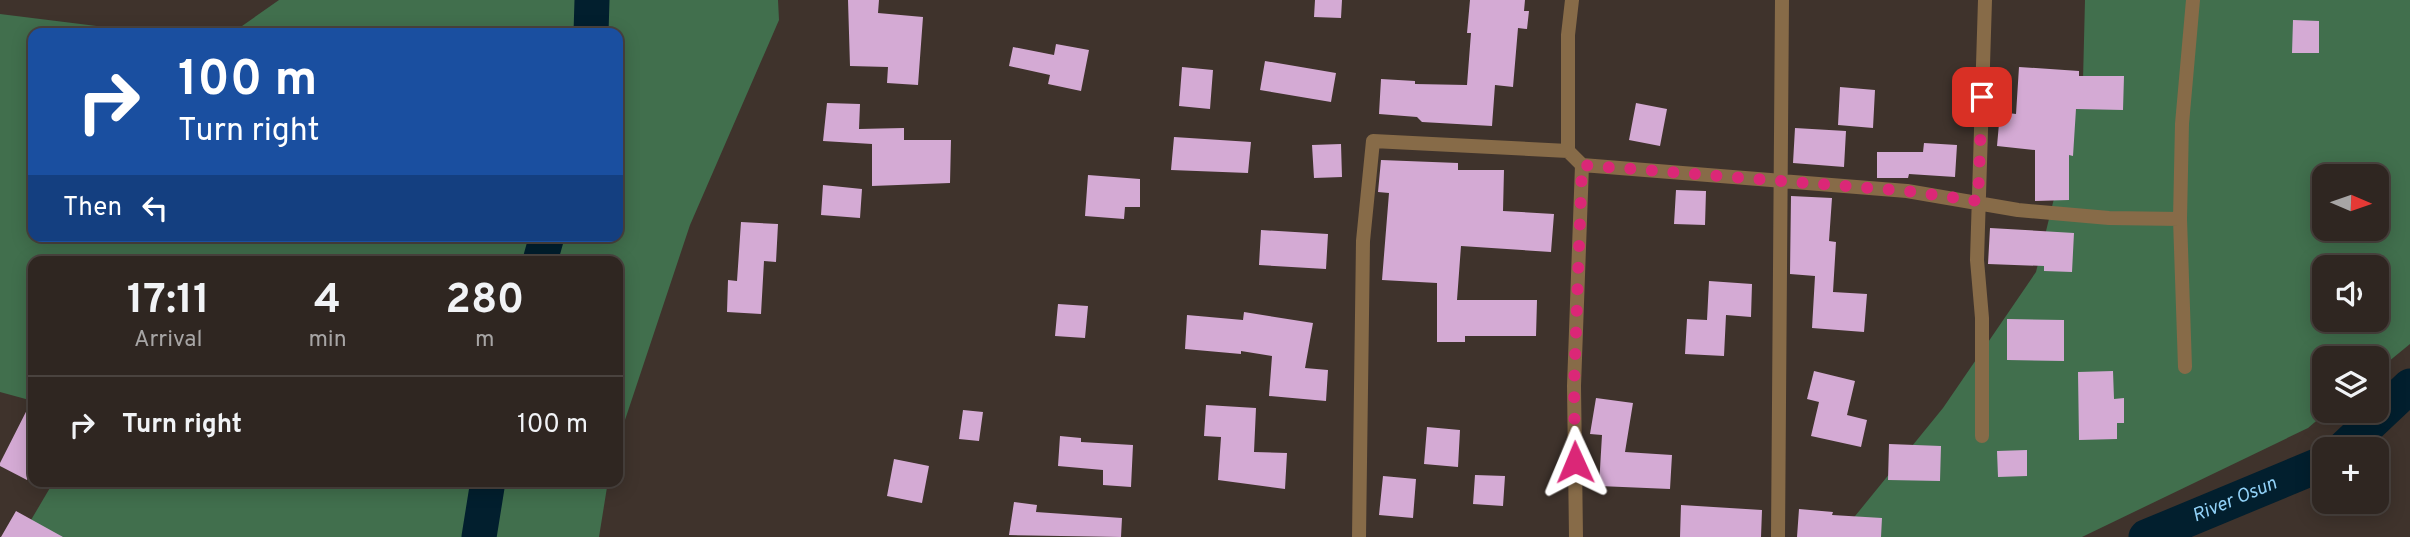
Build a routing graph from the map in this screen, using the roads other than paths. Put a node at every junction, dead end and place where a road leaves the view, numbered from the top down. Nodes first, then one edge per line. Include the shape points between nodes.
1 (1572, 0) edge
2 (1782, 0) edge
3 (1984, 0) edge
4 (2193, 0) edge
5 (1568, 151) junction
6 (1582, 165) junction
7 (1780, 181) junction
8 (1978, 201) junction
9 (2180, 219) junction
10 (2185, 367) dead end
11 (1982, 436) dead end
12 (1359, 537) edge
13 (1576, 537) edge
14 (1778, 537) edge

1 - 5 street via 1567,35
2 - 7 street
3 - 8 street
4 - 9 street via 2182,124
5 - 6 street
5 - 12 street via 1373,141 1363,241
6 - 7 street
6 - 13 street via 1574,386
7 - 8 street
7 - 14 street
8 - 9 street via 2018,210 2096,217
8 - 11 street
9 - 10 street

